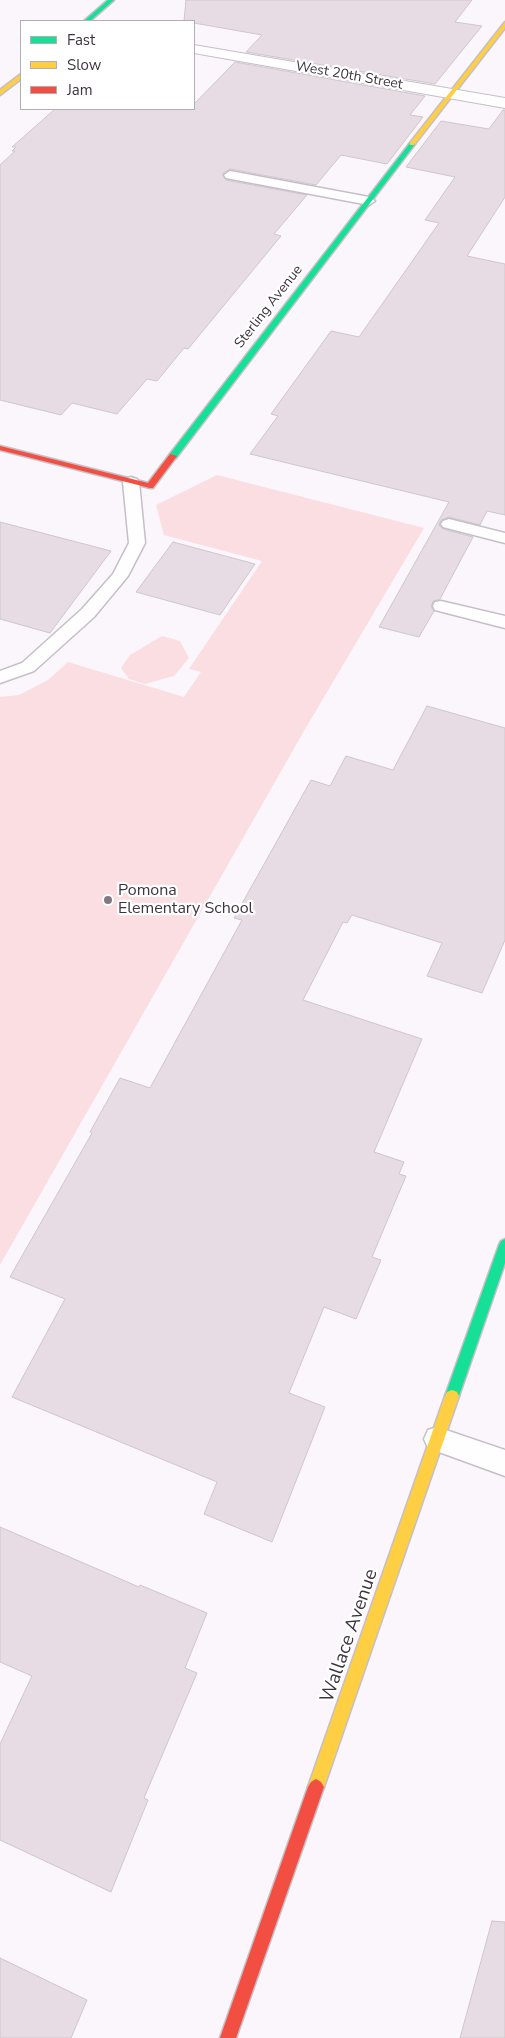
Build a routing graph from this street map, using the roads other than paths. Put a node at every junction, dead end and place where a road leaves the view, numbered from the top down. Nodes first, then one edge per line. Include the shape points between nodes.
1 (111, 0) edge
2 (87, 20) edge
3 (505, 24) edge
4 (195, 49) edge
5 (20, 77) edge
6 (0, 94) edge
7 (451, 94) junction
8 (505, 103) edge
9 (230, 175) dead end
10 (369, 201) junction
11 (0, 448) edge
12 (131, 482) junction
13 (449, 524) dead end
14 (505, 538) edge
15 (441, 606) dead end
16 (505, 622) edge
17 (0, 677) edge
18 (505, 1245) edge
19 (437, 1438) junction
20 (505, 1463) edge
21 (228, 2038) edge

1 - 2 street
3 - 7 street, Sterling Avenue
4 - 7 street, West 20th Street
5 - 6 street
7 - 8 street, West 20th Street
7 - 10 street, Sterling Avenue
9 - 10 lane
10 - 12 street, Sterling Avenue via 150,486
11 - 12 street, Sterling Avenue
12 - 17 lane via 137,543 120,576 88,613 28,667
13 - 14 lane
15 - 16 lane
18 - 19 street, Wallace Avenue
19 - 20 lane
19 - 21 street, Wallace Avenue

